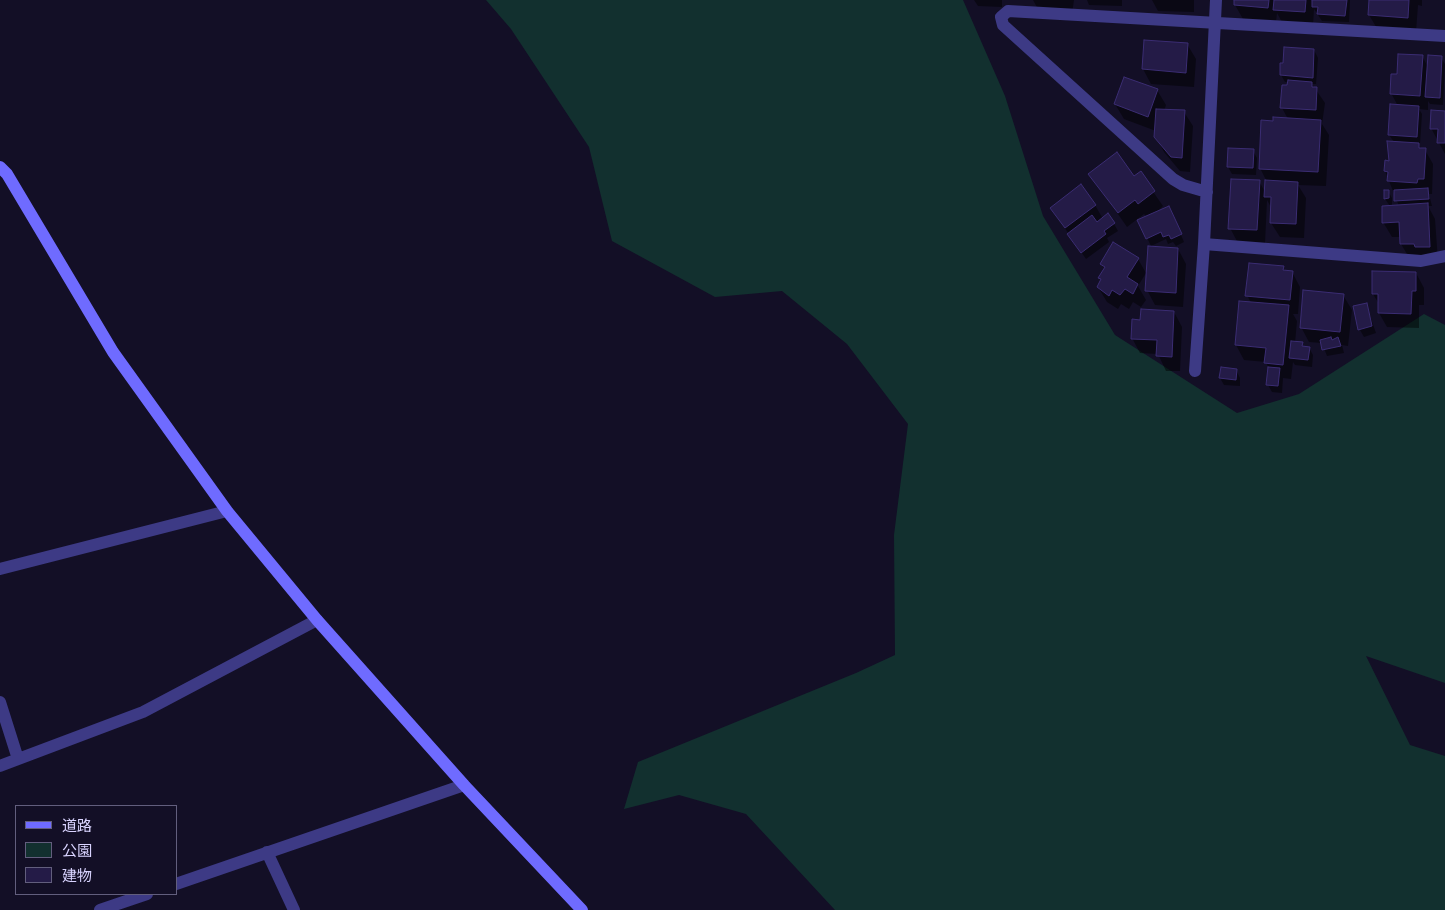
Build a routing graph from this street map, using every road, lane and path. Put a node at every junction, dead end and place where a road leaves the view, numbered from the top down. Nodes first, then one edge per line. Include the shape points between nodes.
1 (1216, 0) edge
2 (1216, 23) junction
3 (1445, 36) edge
4 (0, 167) edge
5 (1207, 192) junction
6 (1204, 244) junction
7 (1445, 256) edge
8 (1195, 371) dead end
9 (227, 510) junction
10 (0, 569) edge
11 (317, 620) junction
12 (0, 702) edge
13 (18, 759) junction
14 (0, 766) edge
15 (464, 785) junction
16 (267, 852) junction
17 (178, 883) edge
18 (145, 895) edge
19 (118, 907) edge
20 (100, 910) edge
21 (294, 910) edge
22 (582, 910) edge

1 - 2 street
2 - 3 street
2 - 5 street
2 - 5 street via 1008,11 1000,17 1003,25 1173,179
4 - 9 street via 112,352
5 - 6 street
6 - 7 street via 1421,261
6 - 8 street
9 - 10 street
9 - 11 street
11 - 13 street via 143,712
11 - 15 street
12 - 13 street
13 - 14 street
15 - 16 street
15 - 22 street
16 - 17 street
16 - 21 street
18 - 19 street
19 - 20 street

